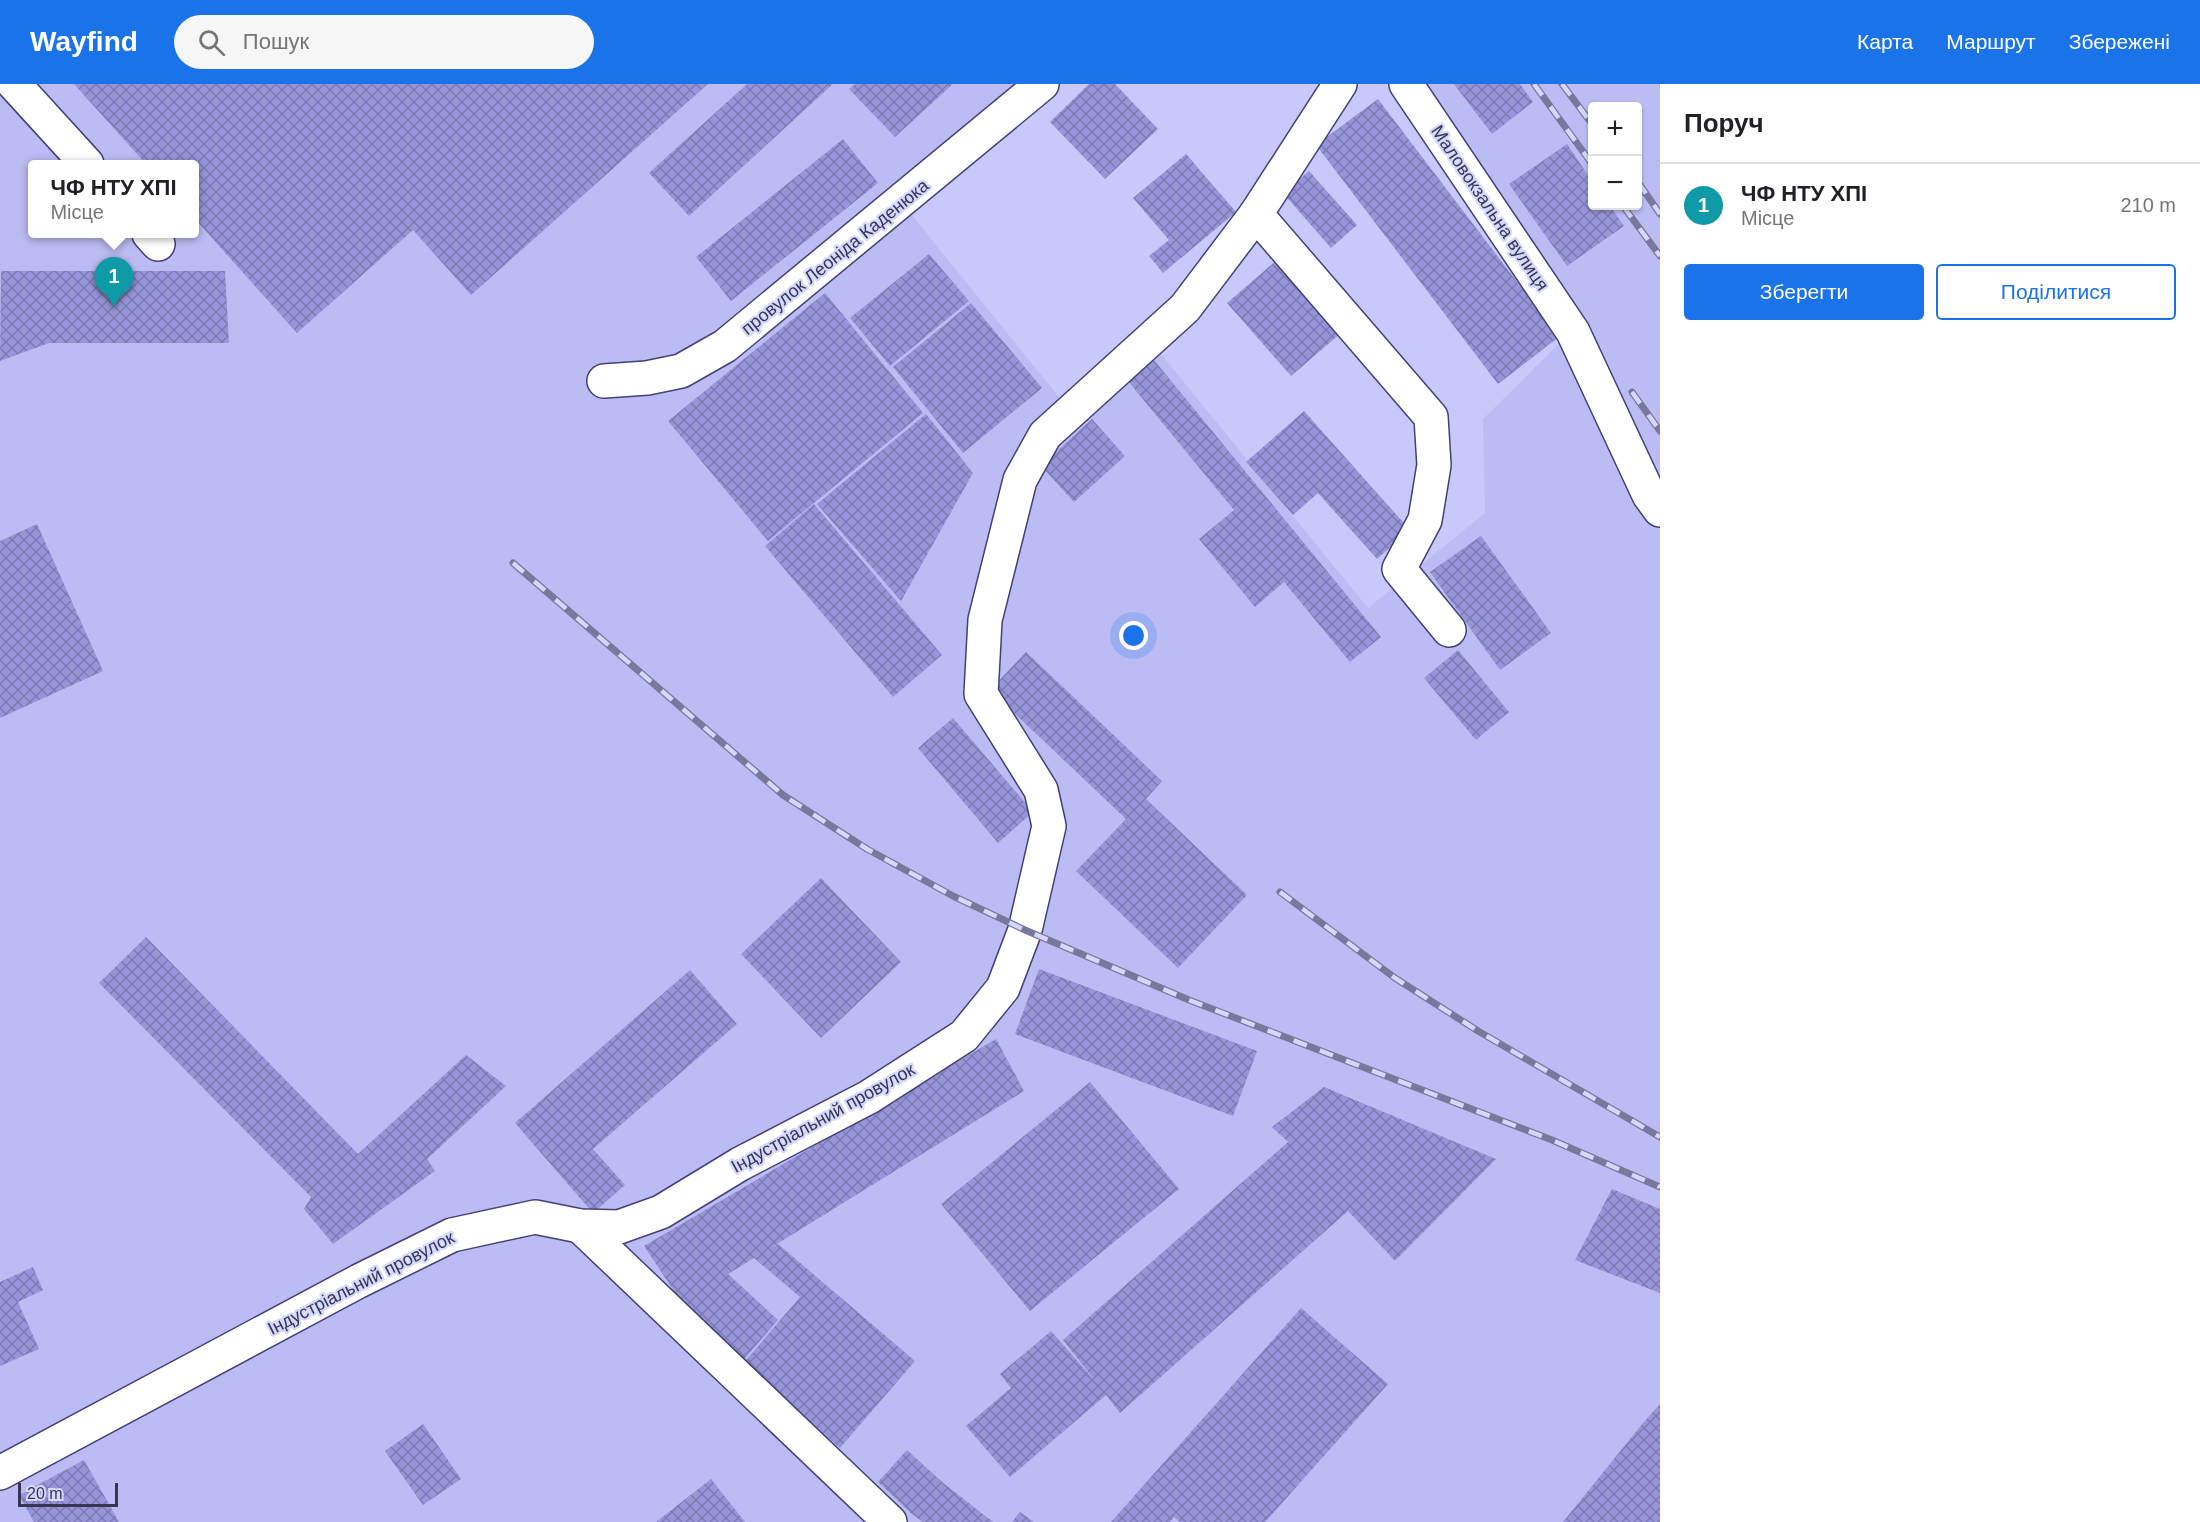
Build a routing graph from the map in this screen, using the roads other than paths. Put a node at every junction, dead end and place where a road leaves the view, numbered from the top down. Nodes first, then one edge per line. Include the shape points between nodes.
1 (14, 84) edge
2 (1042, 84) edge
3 (1340, 84) edge
4 (1406, 84) edge
5 (82, 160) edge
6 (1256, 214) junction
7 (604, 381) dead end
8 (1660, 510) edge
9 (1449, 630) dead end
10 (580, 1226) junction
11 (0, 1473) edge
12 (890, 1522) edge

1 - 5 street
2 - 7 street, провулок Леоніда Каденюка via 725,346 681,371
3 - 6 street, Індустріальний провулок
4 - 8 street, Маловокзальна вулиця via 1573,332 1649,495
6 - 9 street via 1431,417 1434,465 1425,520 1399,568
6 - 10 street, Індустріальний провулок via 1185,308 1045,435 1020,480 985,620 981,694 1041,790 1049,826 1025,930 1003,988 964,1036 869,1097 740,1164 661,1212 619,1227
10 - 11 street, Індустріальний провулок via 535,1217 452,1235
10 - 12 street

